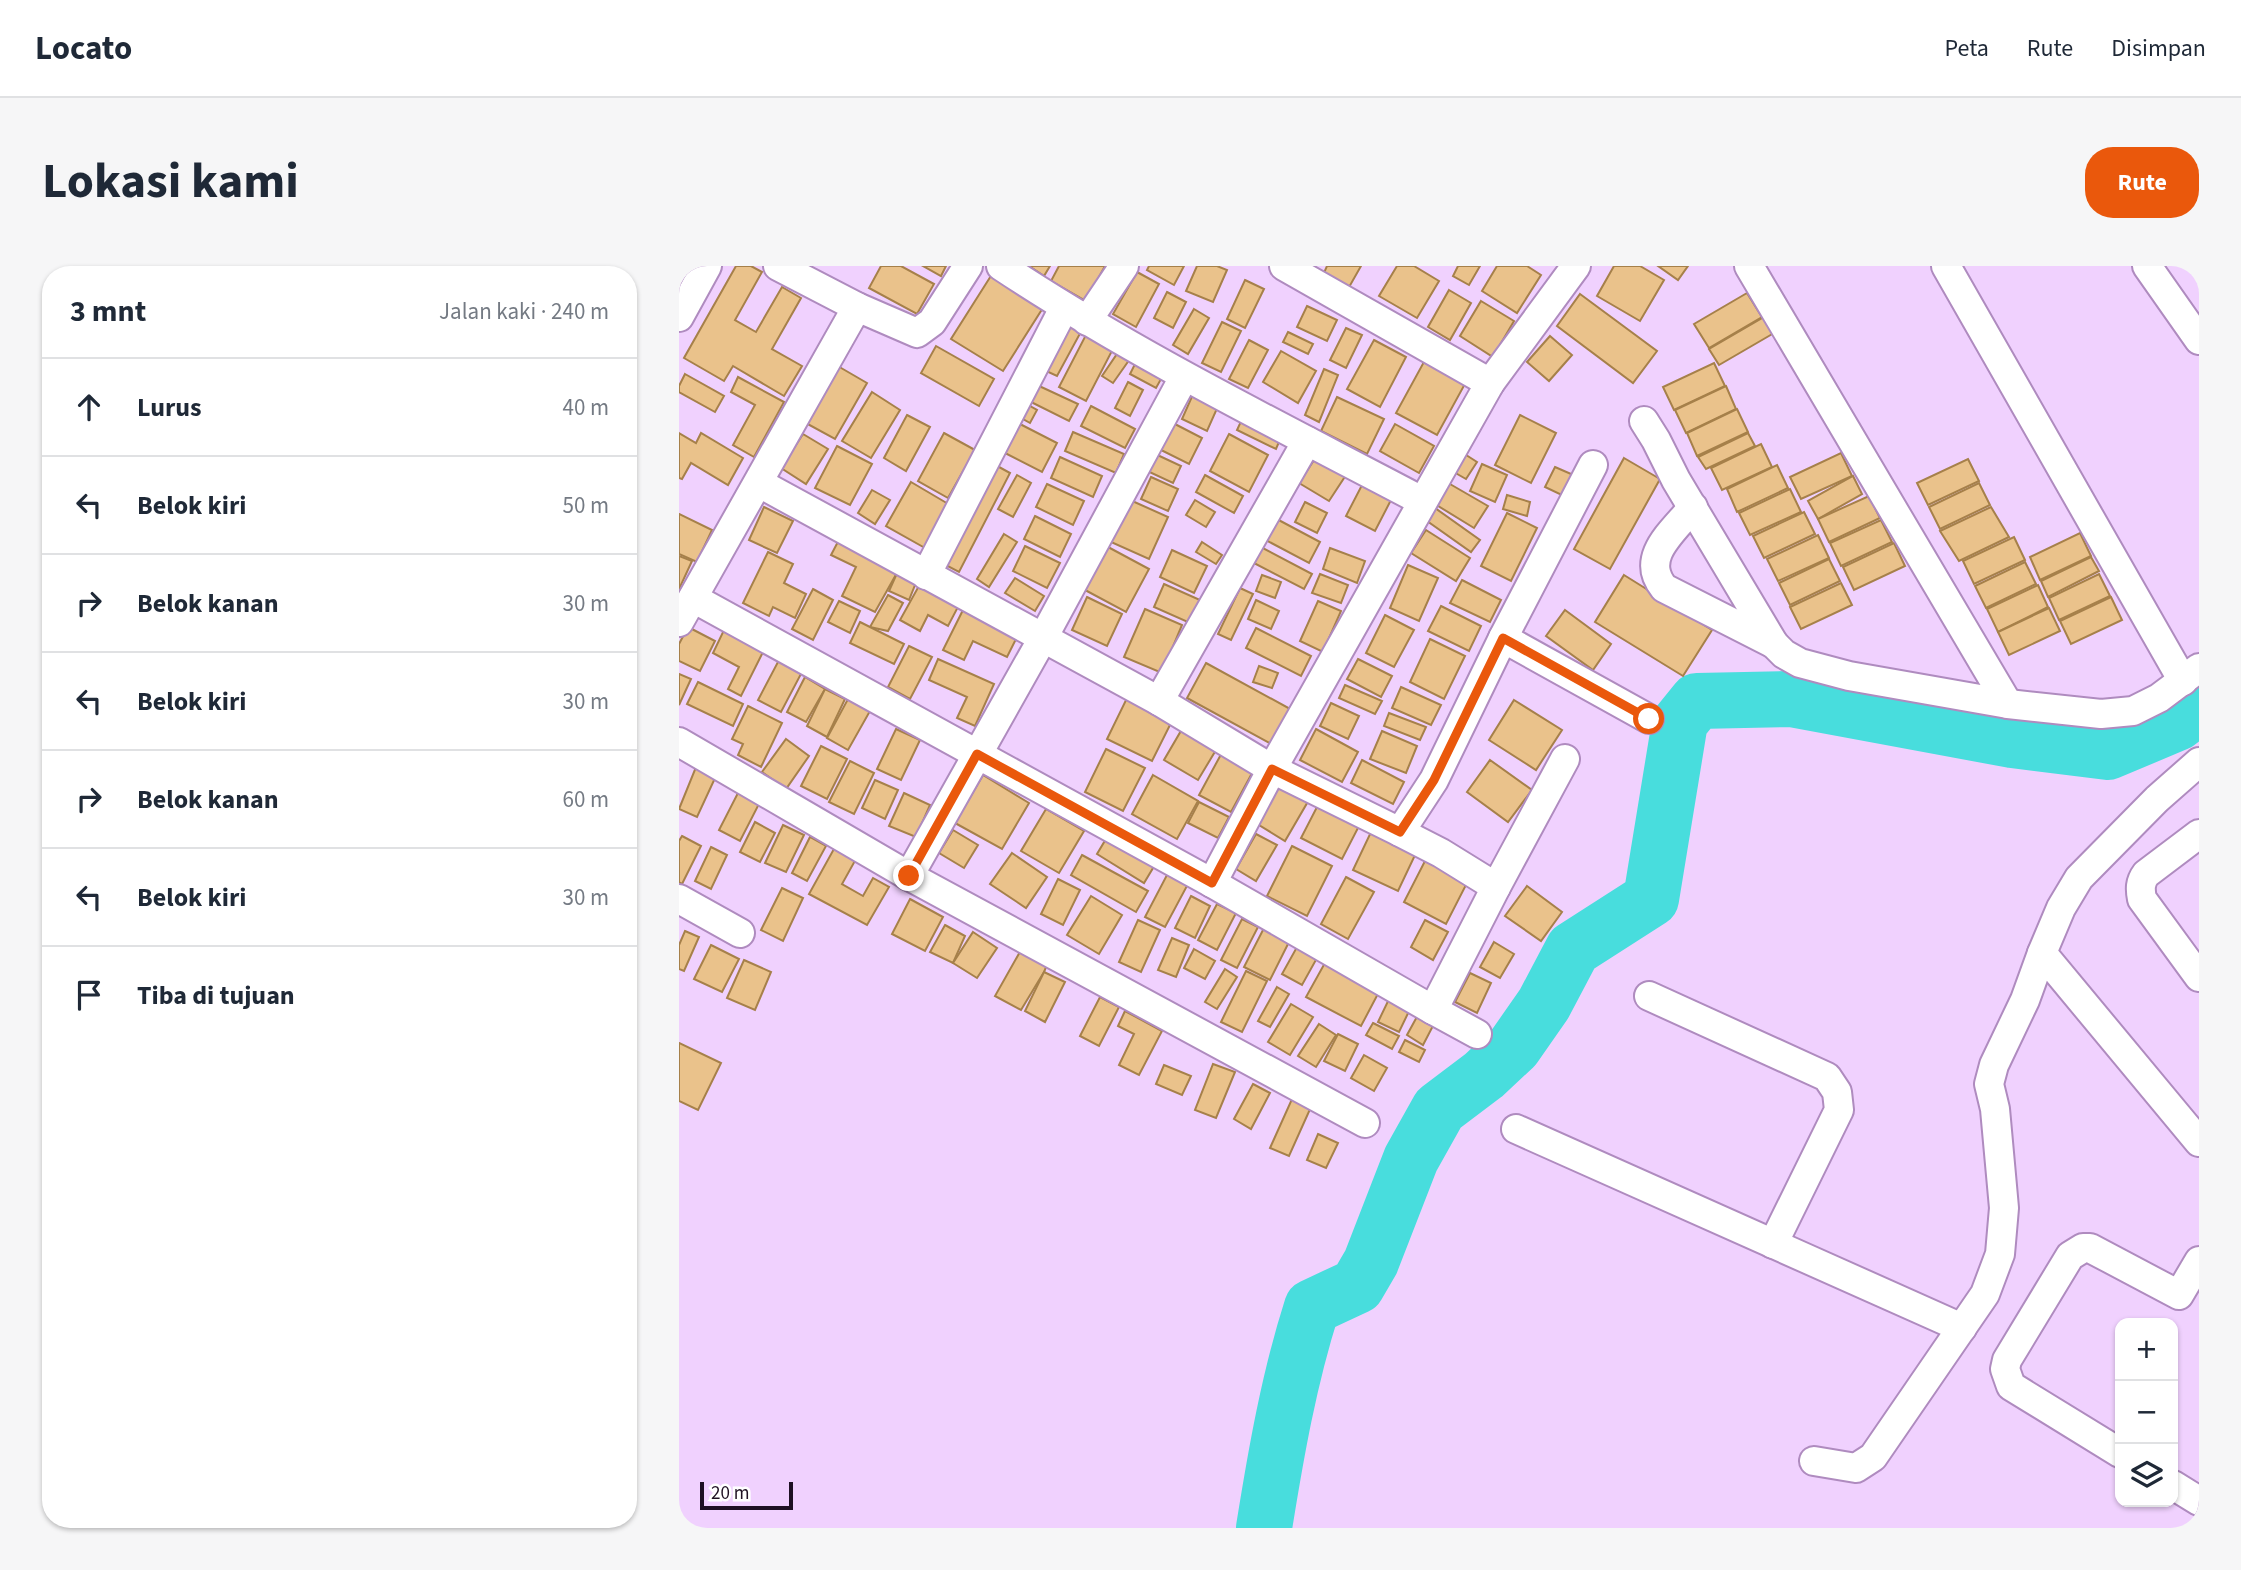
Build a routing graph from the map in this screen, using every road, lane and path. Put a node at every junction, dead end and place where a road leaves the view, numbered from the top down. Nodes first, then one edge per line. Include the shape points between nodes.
1 (707, 266) edge
2 (968, 266) edge
3 (1001, 266) edge
4 (1123, 266) edge
5 (1284, 266) edge
6 (1749, 266) edge
7 (1947, 266) edge
8 (2147, 266) edge
9 (1569, 268) edge
10 (791, 269) edge
11 (857, 307) junction
12 (1076, 315) junction
13 (679, 317) edge
14 (2199, 340) edge
15 (1184, 377) junction
16 (1490, 383) junction
17 (1644, 421) dead end
18 (1307, 441) junction
19 (1593, 465) dead end
20 (759, 482) junction
21 (1422, 501) junction
22 (1693, 507) junction
23 (926, 575) junction
24 (686, 610) edge
25 (1043, 638) junction
26 (1503, 638) junction
27 (1774, 644) junction
28 (2191, 674) edge
29 (1159, 701) junction
30 (2008, 704) junction
31 (1649, 719) dead end
32 (679, 742) edge
33 (977, 754) junction
34 (1565, 759) dead end
35 (2199, 762) edge
36 (1272, 769) junction
37 (1400, 832) junction
38 (2199, 834) edge
39 (909, 876) junction
40 (1212, 883) junction
41 (1496, 887) junction
42 (679, 899) edge
43 (740, 933) dead end
44 (2042, 953) junction
45 (2199, 977) edge
46 (1649, 996) dead end
47 (1433, 1010) junction
48 (1477, 1034) dead end
49 (1365, 1123) dead end
50 (1516, 1129) dead end
51 (2199, 1142) edge
52 (1773, 1244) junction
53 (2199, 1262) edge
54 (2189, 1301) edge
55 (1962, 1328) junction
56 (2115, 1450) edge
57 (1814, 1461) dead end
58 (2178, 1488) edge
59 (2199, 1501) edge

1 - 13 street
2 - 11 street via 932,322 917,332
3 - 12 street
4 - 12 street
5 - 16 street
6 - 30 street
7 - 28 street
8 - 14 street
9 - 16 street
10 - 11 street
11 - 20 street
12 - 15 street
12 - 23 street
15 - 18 street
15 - 25 street
16 - 21 street
17 - 22 street
18 - 21 street
18 - 29 street
19 - 26 street
20 - 23 street
20 - 24 street
21 - 36 street
22 - 27 street
22 - 27 street via 1657,551 1655,578 1664,588
23 - 25 street
24 - 33 street
25 - 29 street
25 - 33 street
26 - 31 street
26 - 37 street via 1434,780
27 - 30 street via 1800,663 1902,687
28 - 30 street via 2133,711 2101,714
29 - 36 street
32 - 39 street
33 - 39 street
33 - 40 street
34 - 41 street
35 - 44 street via 2079,878
36 - 37 street
36 - 40 street
37 - 41 street
38 - 45 street via 2146,874 2140,891
39 - 49 street
40 - 47 street
41 - 47 street
42 - 43 street
44 - 51 street
44 - 55 street via 1989,1084 2004,1208 2000,1254 1985,1294
46 - 52 street via 1827,1077 1837,1092 1839,1110
47 - 48 street
50 - 52 street
52 - 55 street
53 - 54 street
54 - 56 street via 2083,1248 2070,1256 2007,1360 2011,1386
55 - 57 street via 1873,1457 1856,1468
58 - 59 street

